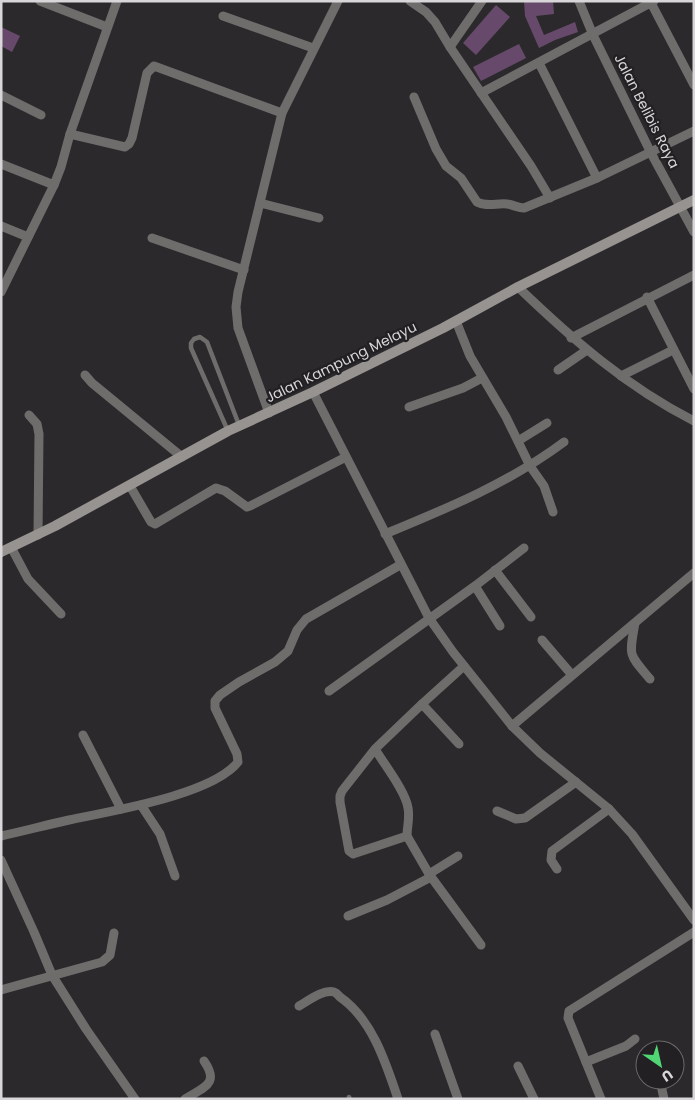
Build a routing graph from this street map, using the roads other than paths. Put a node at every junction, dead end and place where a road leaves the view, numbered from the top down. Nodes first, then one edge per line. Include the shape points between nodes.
1 (40, 1) edge
2 (117, 1) edge
3 (338, 1) edge
4 (410, 1) edge
5 (482, 1) edge
6 (579, 1) edge
7 (651, 2) edge
8 (223, 16) dead end
9 (107, 27) junction
10 (593, 35) junction
11 (450, 47) junction
12 (313, 48) junction
13 (539, 62) junction
14 (694, 85) edge
15 (481, 93) junction
16 (1, 95) edge
17 (414, 97) dead end
18 (282, 113) junction
19 (41, 115) dead end
20 (694, 131) edge
21 (70, 134) junction
22 (651, 153) junction
23 (1, 164) edge
24 (597, 178) junction
25 (54, 185) junction
26 (550, 198) junction
27 (694, 200) edge
28 (260, 203) junction
29 (681, 206) junction
30 (319, 218) dead end
31 (1, 226) edge
32 (694, 232) edge
33 (28, 237) junction
34 (152, 238) dead end
35 (244, 270) junction
36 (694, 274) edge
37 (518, 287) junction
38 (1, 292) edge
39 (648, 298) junction
40 (456, 321) junction
41 (571, 338) junction
42 (587, 350) junction
43 (673, 350) junction
44 (558, 370) dead end
45 (84, 375) dead end
46 (621, 376) junction
47 (482, 378) junction
48 (694, 389) edge
49 (313, 392) junction
50 (409, 407) dead end
51 (269, 413) junction
52 (28, 415) dead end
53 (694, 421) edge
54 (547, 423) dead end
55 (239, 426) junction
56 (228, 431) junction
57 (518, 442) junction
58 (564, 442) dead end
59 (182, 457) junction
60 (346, 457) junction
61 (530, 466) junction
62 (130, 486) junction
63 (553, 512) dead end
64 (385, 534) junction
65 (38, 535) junction
66 (11, 547) junction
67 (524, 548) dead end
68 (1, 552) edge
69 (400, 565) junction
70 (495, 570) junction
71 (694, 573) edge
72 (475, 586) junction
73 (61, 614) dead end
74 (530, 617) dead end
75 (429, 618) junction
76 (635, 623) junction
77 (500, 626) dead end
78 (542, 640) dead end
79 (464, 666) junction
80 (572, 675) junction
81 (650, 679) dead end
82 (329, 691) dead end
83 (422, 704) junction
84 (512, 726) junction
85 (83, 735) dead end
86 (459, 744) dead end
87 (375, 749) junction
88 (576, 782) junction
89 (140, 805) junction
90 (121, 809) junction
91 (609, 809) junction
92 (497, 811) dead end
93 (1, 836) edge
94 (407, 836) junction
95 (458, 856) dead end
96 (1, 860) edge
97 (557, 869) dead end
98 (175, 876) dead end
99 (430, 876) junction
100 (348, 916) dead end
101 (694, 920) edge
102 (114, 932) dead end
103 (694, 932) edge
104 (481, 944) dead end
105 (52, 976) junction
106 (1, 990) edge
107 (299, 1006) dead end
108 (435, 1034) dead end
109 (634, 1039) dead end
110 (204, 1061) dead end
111 (586, 1062) junction
112 (518, 1066) dead end
113 (135, 1099) edge
114 (185, 1099) edge
115 (398, 1099) edge
116 (458, 1099) edge
117 (534, 1099) edge
118 (601, 1099) edge

1 - 9 street
2 - 9 street
3 - 12 street
4 - 11 street via 435,22
5 - 11 street
6 - 10 street, Jalan Belibis Raya
7 - 10 street
7 - 14 street
8 - 12 street
9 - 21 street
10 - 13 street
10 - 22 street, Jalan Belibis Raya
11 - 15 street
12 - 18 street
13 - 15 street
13 - 24 street
15 - 26 street
16 - 19 street
17 - 26 street via 446,166 461,178 477,202 524,208
18 - 21 street via 154,66 146,73 129,144 125,147
18 - 28 street
20 - 22 street
21 - 25 street
22 - 24 street
22 - 29 street, Jalan Belibis Raya
23 - 25 street
24 - 26 street
25 - 33 street
27 - 29 main road, Jalan Kampung Melayu
28 - 30 street
28 - 35 street
29 - 32 street, Jalan Belibis Raya
29 - 37 main road, Jalan Kampung Melayu
31 - 33 street
33 - 38 street
34 - 35 street
35 - 51 street via 236,307 238,328
36 - 39 street
37 - 40 main road, Jalan Kampung Melayu
37 - 41 street
39 - 41 street
39 - 43 street
40 - 47 street
40 - 49 main road, Jalan Kampung Melayu
41 - 42 street
42 - 44 street
42 - 46 street
43 - 46 street
43 - 48 street
45 - 59 street
46 - 53 street
47 - 50 street
47 - 57 street
49 - 51 main road, Jalan Kampung Melayu
49 - 60 street
51 - 55 main road, Jalan Kampung Melayu
52 - 65 street via 37,424 39,434
54 - 57 street
55 - 56 main road, Jalan Kampung Melayu
55 - 56 lane via 207,342 200,337 194,339 191,348
56 - 59 main road, Jalan Kampung Melayu
57 - 61 street
58 - 61 street
59 - 62 main road, Jalan Kampung Melayu
60 - 62 street via 250,506 216,488 155,524
60 - 64 street
61 - 63 street via 544,486
61 - 64 street via 458,504
62 - 65 main road, Jalan Kampung Melayu
64 - 69 street
65 - 66 main road, Jalan Kampung Melayu
66 - 68 main road, Jalan Kampung Melayu
66 - 73 street via 28,579
67 - 70 street
69 - 75 street
69 - 89 street via 306,619 288,651 215,701 215,708 237,754 238,762 233,769 195,789
70 - 72 street
70 - 74 street
71 - 76 street
72 - 75 street
72 - 77 street
75 - 79 street
75 - 82 street
76 - 80 street
76 - 81 street via 630,650 632,658
78 - 80 street
79 - 83 street
79 - 84 street
80 - 84 street
83 - 86 street
83 - 87 street
84 - 88 street
85 - 90 street
87 - 94 street via 407,803
87 - 94 street via 340,796 349,851 353,854
88 - 91 street
88 - 92 street via 525,818
89 - 90 street
89 - 98 street via 160,834
90 - 93 street
91 - 97 street via 552,851 551,860
91 - 101 street via 632,834
94 - 99 street
95 - 99 street
96 - 105 street
99 - 100 street via 387,900
99 - 104 street
102 - 105 street via 106,960
103 - 111 street via 569,1011 568,1018
105 - 106 street
105 - 113 street
107 - 115 street via 324,992 334,992 347,1001 374,1039 387,1064
108 - 116 street
109 - 111 street via 626,1046
110 - 114 street via 210,1070 207,1085
111 - 118 street
112 - 117 street

